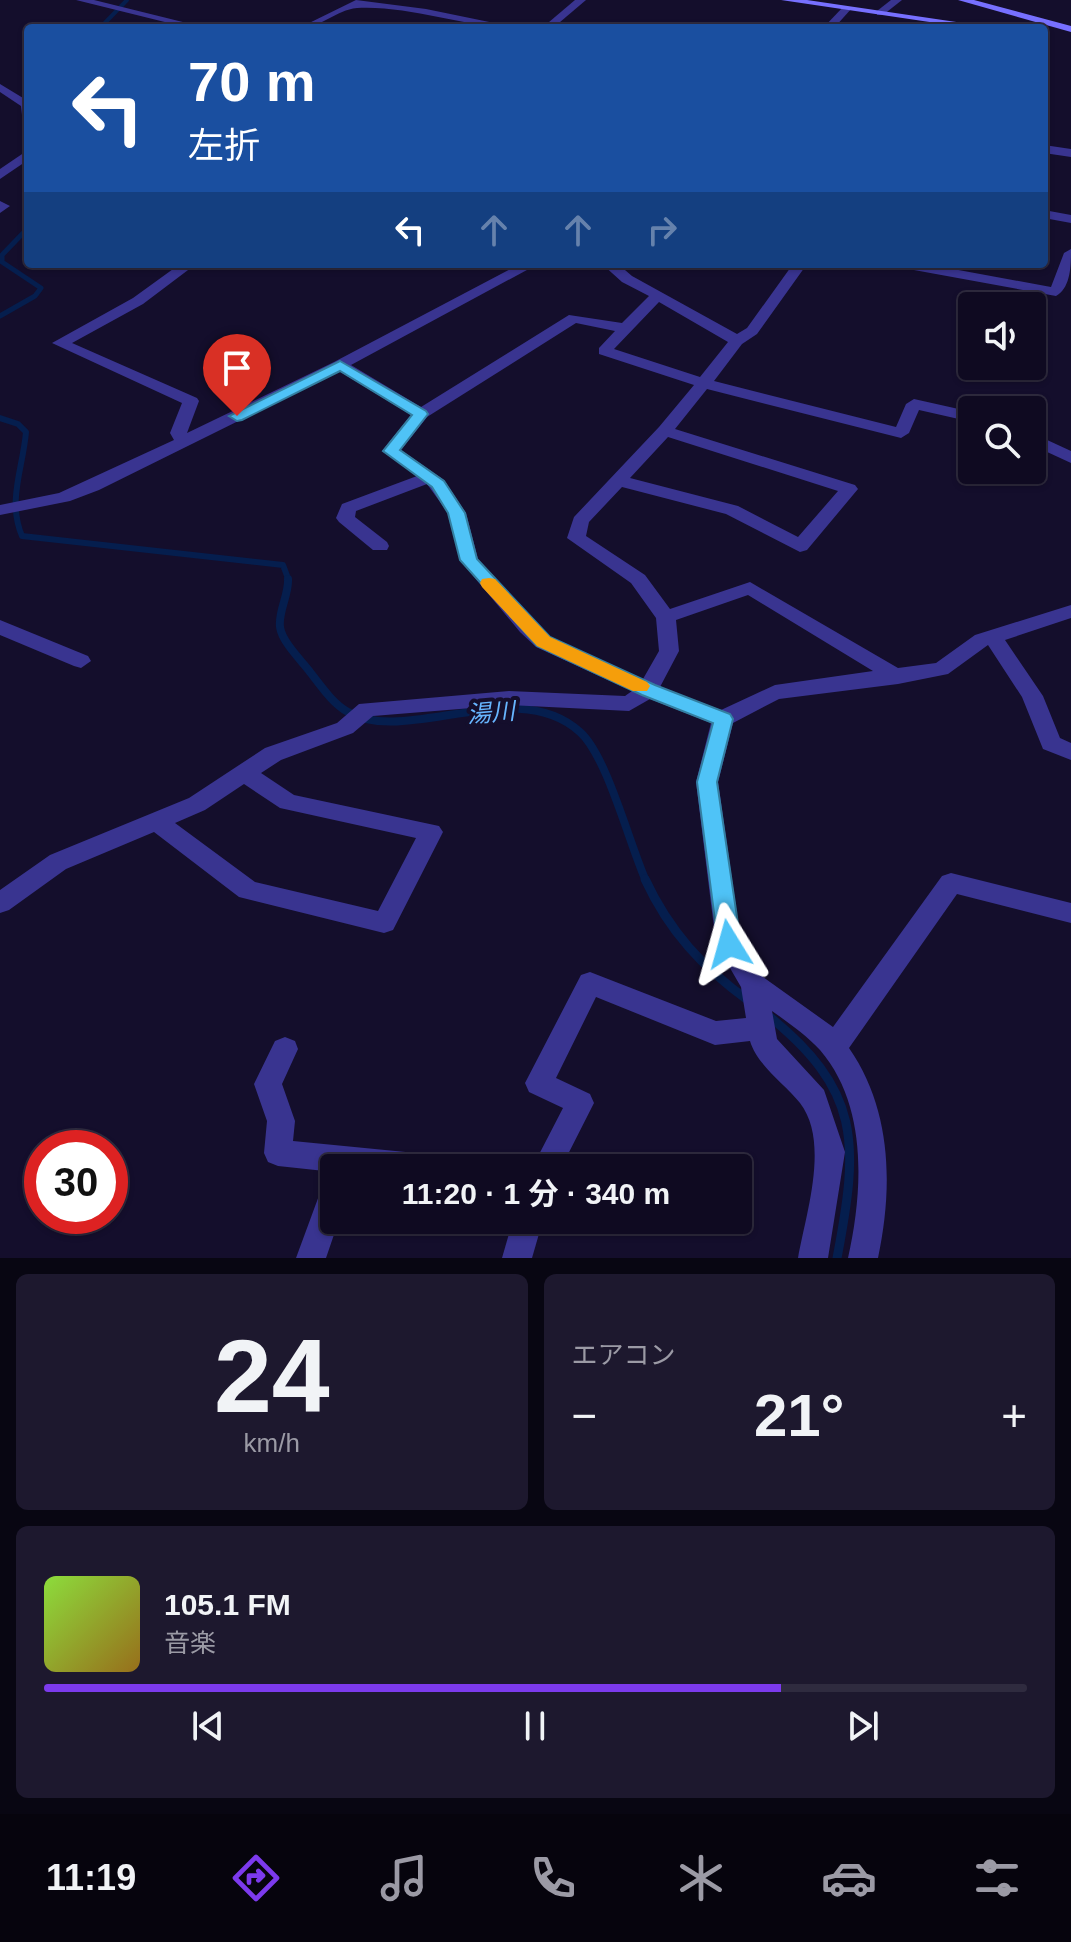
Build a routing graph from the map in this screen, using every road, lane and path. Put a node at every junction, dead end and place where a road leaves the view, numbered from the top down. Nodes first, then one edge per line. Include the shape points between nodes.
1 (81, 0) edge
2 (137, 0) edge
3 (364, 0) edge
4 (581, 0) edge
5 (786, 0) edge
6 (897, 0) edge
7 (963, 0) edge
8 (353, 5) junction
9 (847, 8) junction
10 (121, 9) junction
11 (880, 13) junction
12 (185, 24) edge
13 (313, 24) edge
14 (491, 24) edge
15 (552, 24) edge
16 (832, 24) edge
17 (960, 24) edge
18 (1071, 29) edge
19 (1048, 35) edge
20 (1071, 38) edge
21 (0, 87) edge
22 (24, 104) edge
23 (1048, 150) edge
24 (1071, 153) edge
25 (24, 157) edge
26 (0, 175) edge
27 (1048, 215) edge
28 (1071, 219) edge
29 (1071, 253) edge
30 (183, 268) edge
31 (523, 268) edge
32 (614, 268) edge
33 (797, 268) edge
34 (925, 268) edge
35 (658, 295) junction
36 (624, 328) junction
37 (737, 341) junction
38 (340, 365) junction
39 (704, 383) junction
40 (421, 414) junction
41 (958, 414) edge
42 (665, 431) junction
43 (185, 442) junction
44 (1046, 445) edge
45 (1071, 458) edge
46 (429, 477) junction
47 (620, 481) junction
48 (0, 510) edge
49 (380, 546) dead end
50 (1071, 611) edge
51 (666, 617) junction
52 (0, 627) edge
53 (993, 637) junction
54 (81, 661) dead end
55 (898, 677) junction
56 (648, 690) junction
57 (723, 719) junction
58 (1071, 752) edge
59 (246, 774) junction
60 (158, 822) junction
61 (0, 903) edge
62 (1071, 913) edge
63 (754, 985) junction
64 (761, 1028) junction
65 (834, 1047) junction
66 (285, 1049) dead end
67 (553, 1154) edge
68 (320, 1160) edge
69 (320, 1232) edge
70 (524, 1234) edge
71 (311, 1258) edge
72 (517, 1258) edge
73 (813, 1258) edge
74 (863, 1258) edge

1 - 10 street
2 - 10 street
3 - 8 street
4 - 15 street
5 - 9 street
6 - 11 street
7 - 18 street
8 - 13 street
8 - 14 street
9 - 11 street
9 - 16 street
10 - 12 street
11 - 17 street
19 - 20 street
21 - 22 street
23 - 24 street
25 - 26 street
27 - 28 street
29 - 34 street via 1056,292
30 - 43 street via 138,301 60,343 191,401 179,425
31 - 38 street
32 - 35 street
33 - 37 street via 752,331
35 - 36 street
35 - 37 street
36 - 39 street via 604,351
36 - 40 street via 574,318
37 - 39 street
38 - 40 street
38 - 43 street
39 - 41 street via 901,433 914,404
39 - 42 street
40 - 46 street via 391,451
42 - 47 street
42 - 47 street via 849,489 800,546 732,510
43 - 48 street via 64,497
44 - 45 street
46 - 49 street via 348,508 345,518
46 - 56 street via 457,513 469,560 527,627 543,642
47 - 51 street via 580,521 576,538 638,579
50 - 53 street
51 - 55 street via 750,588
51 - 56 street via 669,651
52 - 54 street
53 - 55 street via 941,669
53 - 58 street via 1032,696 1051,743
55 - 57 street via 775,692
56 - 57 street
56 - 59 street via 629,704 509,698 367,709 345,728 273,754
57 - 63 street via 707,782 729,944
59 - 60 street
59 - 60 street via 288,802 431,832 384,923 248,890
60 - 61 street via 58,862
62 - 65 street via 951,883
63 - 64 street
63 - 65 street
64 - 67 street via 715,1033 590,983 539,1083 580,1103
64 - 73 street via 764,1044 814,1099 831,1152
65 - 74 street via 861,1096 870,1136 873,1174
66 - 68 street via 268,1084 281,1121 278,1153
69 - 71 street
70 - 72 street

